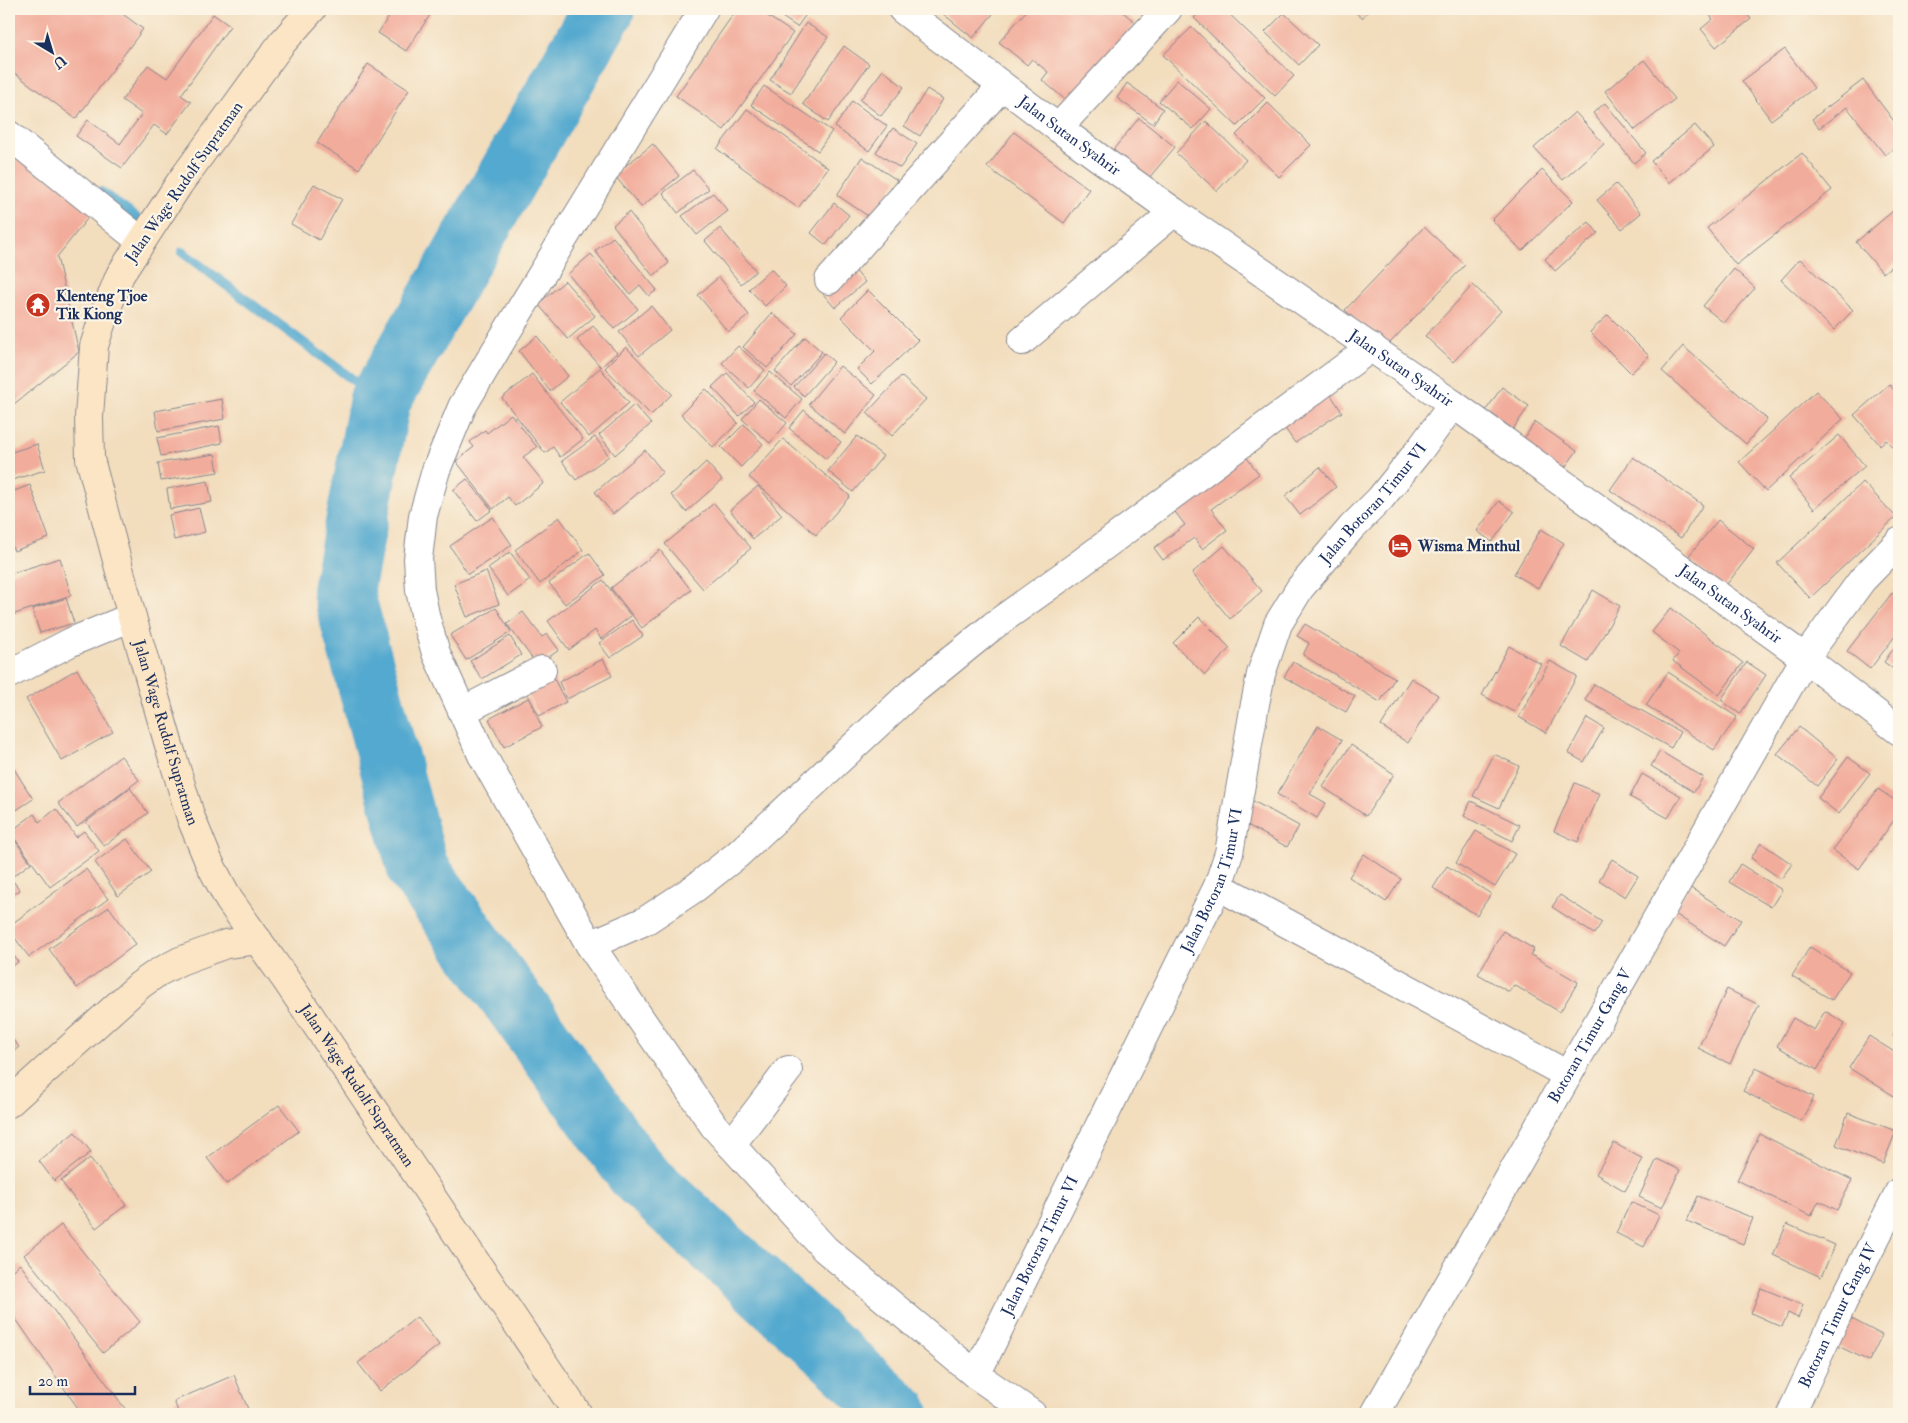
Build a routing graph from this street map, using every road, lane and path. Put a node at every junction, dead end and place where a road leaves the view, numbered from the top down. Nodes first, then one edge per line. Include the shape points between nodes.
1 (312, 9) edge
2 (704, 9) edge
3 (902, 9) edge
4 (1168, 9) edge
5 (1002, 86) junction
6 (1058, 128) junction
7 (9, 135) edge
8 (1174, 212) junction
9 (140, 241) junction
10 (829, 280) dead end
11 (1022, 342) dead end
12 (1372, 347) junction
13 (1453, 404) junction
14 (1899, 542) edge
15 (132, 617) junction
16 (1805, 658) junction
17 (542, 670) dead end
18 (9, 674) edge
19 (463, 711) junction
20 (1899, 731) edge
21 (1218, 886) junction
22 (258, 940) junction
23 (590, 945) junction
24 (788, 1070) dead end
25 (1568, 1075) junction
26 (9, 1103) edge
27 (731, 1145) junction
28 (1899, 1192) edge
29 (976, 1375) junction
30 (578, 1414) edge
31 (1032, 1414) edge
32 (1375, 1414) edge
33 (1791, 1414) edge

1 - 9 main road, Jalan Wage Rudolf Supratman via 280,44
2 - 19 street via 462,407 436,470 423,516 418,559 420,590 436,653
3 - 5 street, Jalan Sutan Syahrir
4 - 6 street
5 - 6 street, Jalan Sutan Syahrir
5 - 10 street
6 - 8 street, Jalan Sutan Syahrir
7 - 9 street
8 - 11 street
8 - 12 street, Jalan Sutan Syahrir
9 - 15 main road, Jalan Wage Rudolf Supratman via 120,275 94,346 89,417 90,459
12 - 13 street, Jalan Sutan Syahrir
12 - 23 street via 986,632 913,691 737,855 694,888 645,921
13 - 16 street, Jalan Sutan Syahrir
13 - 21 street, Jalan Botoran Timur VI via 1380,499 1300,588 1278,624 1254,704 1229,853
14 - 16 street, Botoran Timur Gang V via 1862,580
15 - 18 street via 71,642
15 - 22 main road, Jalan Wage Rudolf Supratman via 191,818 229,900
16 - 20 street, Jalan Sutan Syahrir
16 - 25 street, Botoran Timur Gang V
17 - 19 street
19 - 23 street via 482,755
21 - 25 street
21 - 29 street, Jalan Botoran Timur VI
22 - 26 main road via 216,947 157,973
22 - 30 main road, Jalan Wage Rudolf Supratman
23 - 27 street via 714,1126
24 - 27 street
25 - 32 street, Botoran Timur Gang V
27 - 29 street via 825,1249
28 - 33 street, Botoran Timur Gang IV
29 - 31 street

